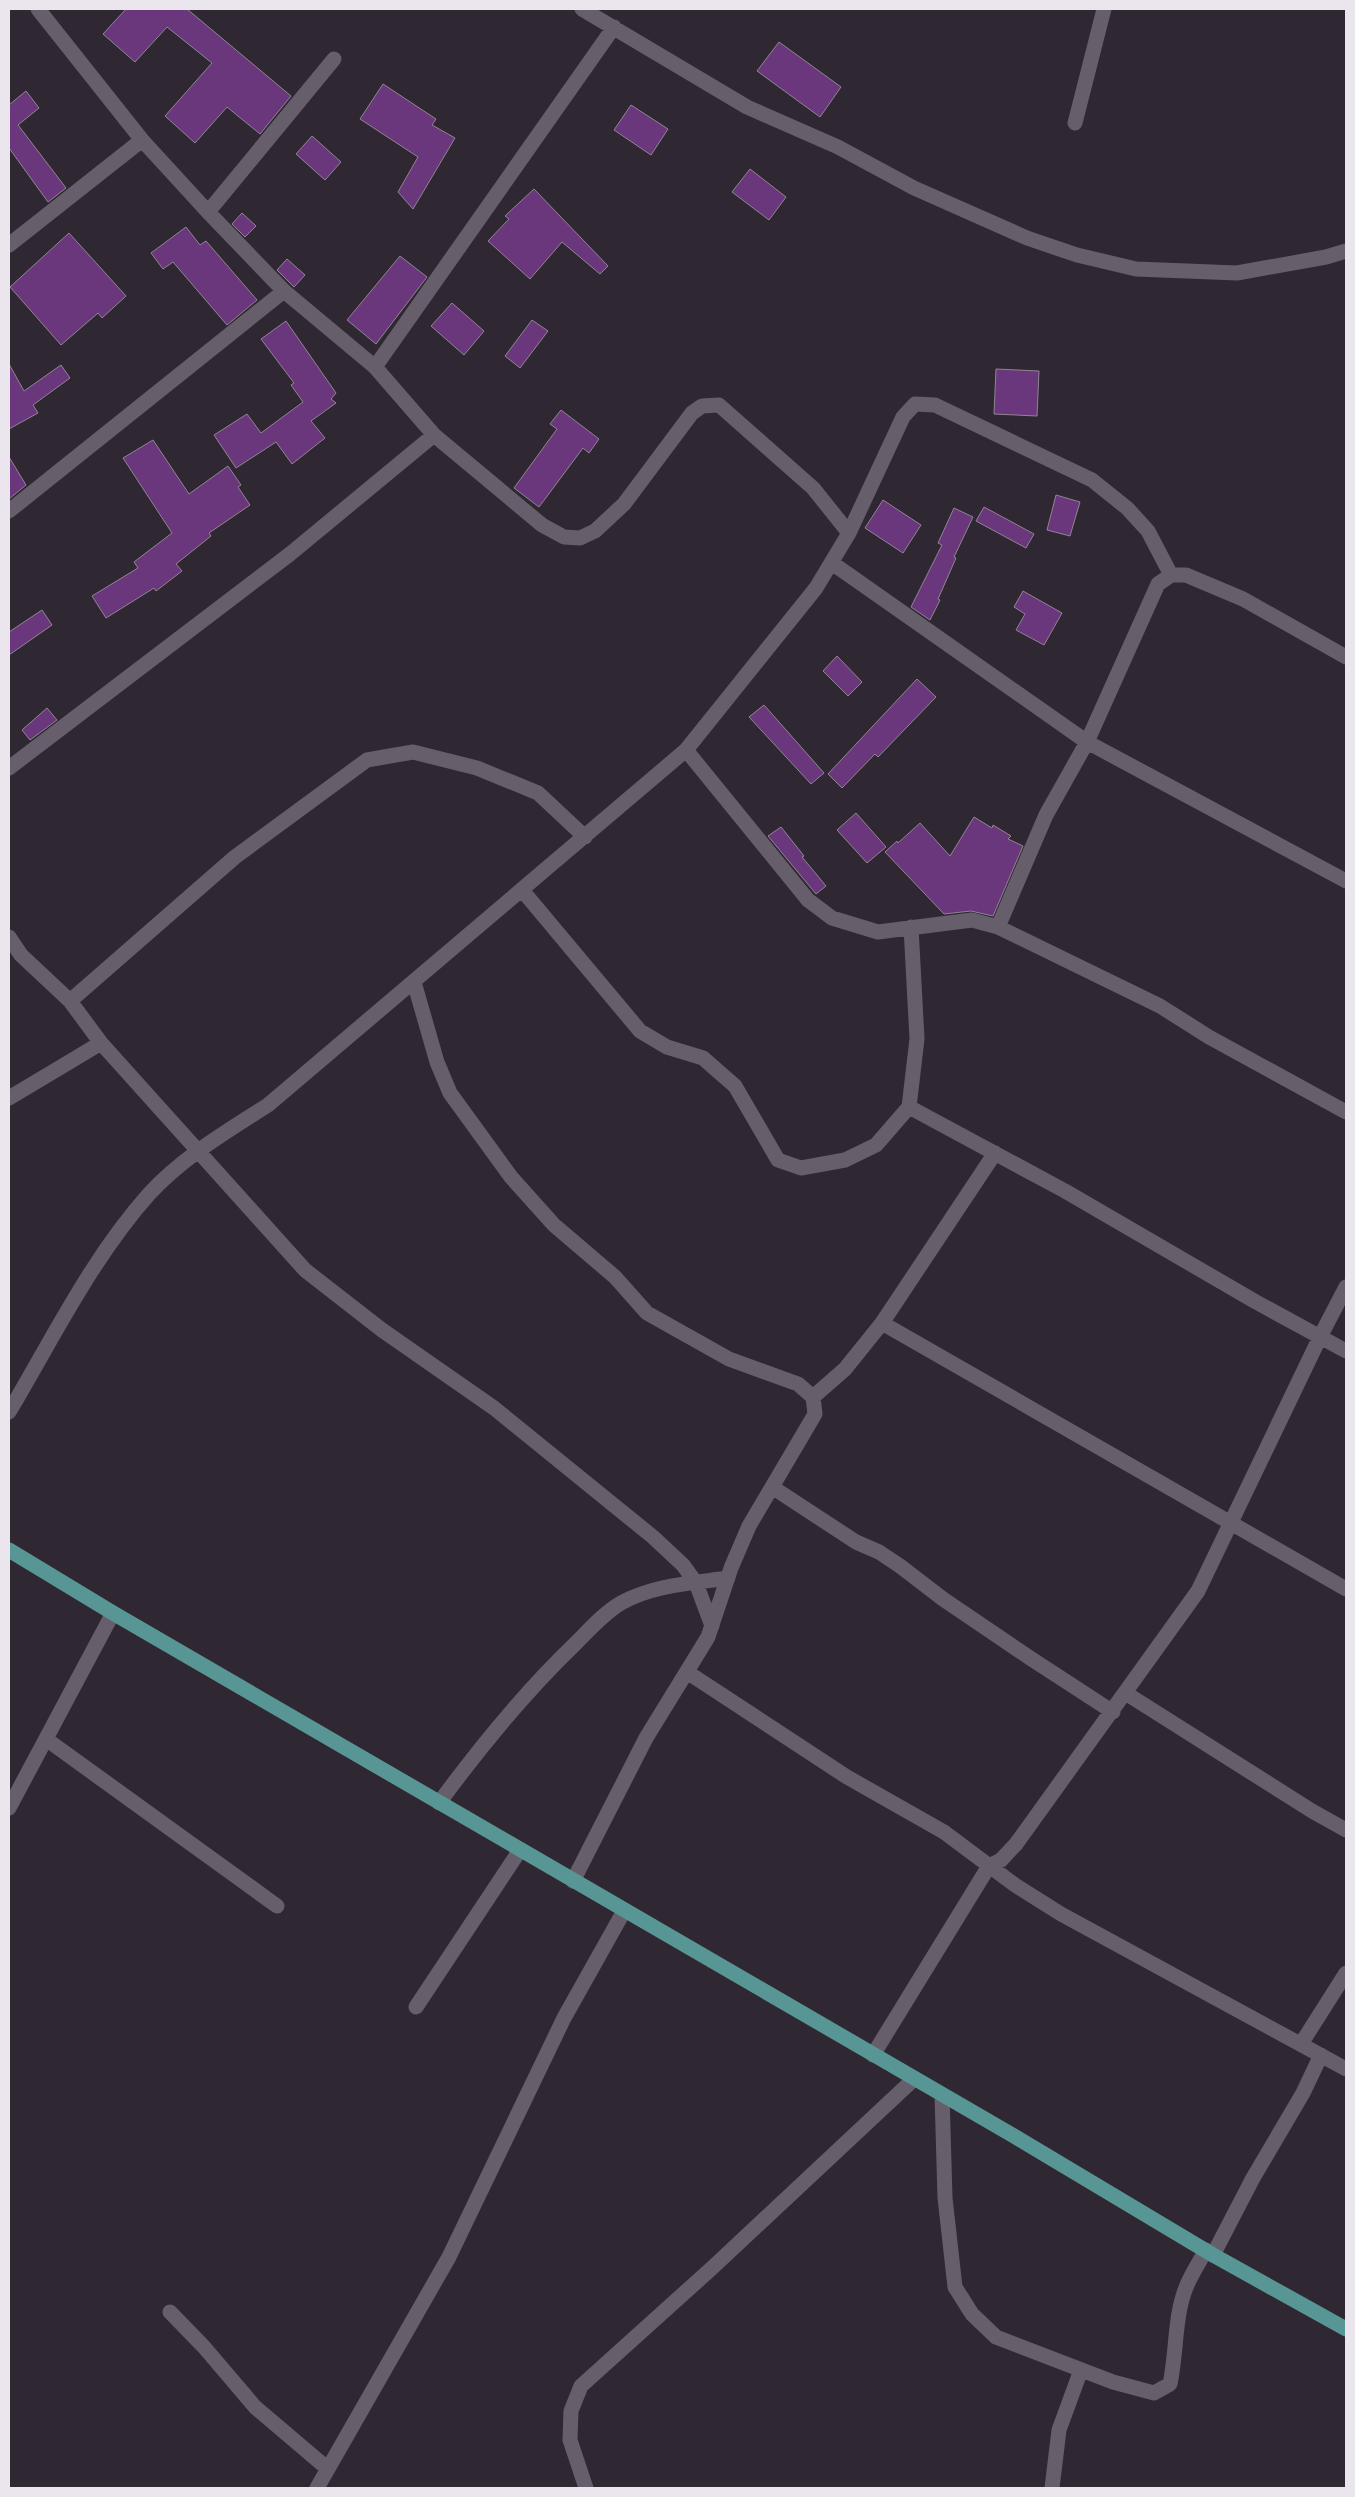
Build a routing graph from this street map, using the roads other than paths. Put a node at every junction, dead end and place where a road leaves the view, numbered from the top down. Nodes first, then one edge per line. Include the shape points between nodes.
1 (38, 9) edge
2 (582, 9) edge
3 (1104, 9) edge
4 (614, 27) junction
5 (334, 59) dead end
6 (1075, 124) dead end
7 (142, 140) junction
8 (208, 212) junction
9 (9, 245) edge
10 (1346, 251) edge
11 (284, 291) junction
12 (375, 367) junction
13 (434, 436) junction
14 (9, 511) edge
15 (849, 533) junction
16 (832, 564) junction
17 (1171, 575) junction
18 (1346, 657) edge
19 (1087, 742) junction
20 (686, 750) junction
21 (9, 768) edge
22 (585, 837) junction
23 (1346, 881) edge
24 (522, 890) junction
25 (998, 927) junction
26 (910, 928) junction
27 (9, 937) edge
28 (15, 960) edge
29 (414, 982) junction
30 (70, 1001) junction
31 (101, 1043) junction
32 (9, 1098) edge
33 (909, 1107) junction
34 (1346, 1112) edge
35 (198, 1150) junction
36 (995, 1153) junction
37 (1346, 1287) edge
38 (882, 1323) junction
39 (1320, 1335) junction
40 (1346, 1351) edge
41 (812, 1396) junction
42 (9, 1412) edge
43 (772, 1487) junction
44 (1232, 1522) junction
45 (9, 1550) edge
46 (728, 1578) junction
47 (696, 1583) junction
48 (1346, 1589) edge
49 (113, 1613) junction
50 (712, 1626) junction
51 (687, 1672) junction
52 (1126, 1694) junction
53 (1113, 1712) junction
54 (46, 1739) junction
55 (439, 1803) junction
56 (9, 1808) edge
57 (1346, 1830) edge
58 (520, 1850) junction
59 (989, 1866) junction
60 (573, 1881) junction
61 (278, 1906) dead end
62 (624, 1911) junction
63 (1346, 1973) edge
64 (416, 2007) dead end
65 (1301, 2044) junction
66 (873, 2055) junction
67 (1321, 2055) junction
68 (1346, 2068) edge
69 (914, 2079) junction
70 (942, 2095) junction
71 (1209, 2252) junction
72 (170, 2312) dead end
73 (1346, 2329) edge
74 (1081, 2370) junction
75 (328, 2469) junction
76 (317, 2488) edge
77 (586, 2488) edge
78 (1052, 2488) edge

1 - 7 street
2 - 4 street
3 - 6 street
4 - 10 street via 747,107 838,147 914,188 1077,256 1136,269 1237,273
4 - 12 street
5 - 8 street
7 - 8 street
7 - 9 street
8 - 11 street
11 - 12 street
11 - 14 street
12 - 13 street
13 - 15 street via 542,525 564,537 580,538 594,531 624,504 692,413 702,406 719,405 812,488
13 - 21 street via 290,554
15 - 16 street
15 - 17 street via 903,417 915,404 934,405 1092,480 1148,531
16 - 19 street
16 - 20 street
17 - 18 street via 1186,575 1243,599
17 - 19 street via 1158,584
19 - 23 street
19 - 25 street via 1046,815
20 - 22 street
20 - 26 street via 808,900 832,918 878,932
22 - 24 street
22 - 30 street via 538,793 477,768 413,752 367,760 235,857
24 - 29 street
24 - 33 street via 640,1031 667,1047 703,1058 735,1086 778,1160 801,1168 845,1160 876,1145
25 - 26 street via 972,920
25 - 34 street via 1160,1006
26 - 33 street via 917,1039
27 - 28 street
28 - 30 street
29 - 35 street via 268,1106
29 - 41 street via 437,1062 450,1093 511,1177 554,1225 615,1277 647,1313 729,1359 798,1384
30 - 31 street
31 - 32 street
31 - 35 street
33 - 36 street
35 - 42 street via 150,1194 94,1266
35 - 47 street via 305,1270 382,1330 494,1408 653,1537 683,1565
36 - 38 street
36 - 39 street
37 - 39 street
38 - 41 street via 845,1369
38 - 44 street
39 - 40 street
39 - 44 street
41 - 43 street via 815,1414
43 - 46 street via 749,1526
43 - 53 street via 856,1542 879,1552 1022,1653
44 - 48 street
44 - 52 street via 1198,1591
45 - 49 main road
46 - 47 street
46 - 50 street
47 - 50 street
47 - 55 street via 658,1588 621,1604 596,1624 547,1671 470,1761
49 - 54 street
49 - 55 main road
50 - 51 street
51 - 59 street via 847,1777 944,1832
51 - 60 street via 646,1738
52 - 53 street
52 - 57 street
53 - 59 street via 1016,1844 1002,1860
54 - 56 street
54 - 61 street
55 - 58 main road
58 - 60 main road
58 - 64 street
59 - 65 street via 1061,1914
59 - 66 street
60 - 62 main road
62 - 66 main road
62 - 75 street via 564,2018 448,2257
63 - 65 street
65 - 67 street
66 - 69 main road
67 - 68 street
67 - 71 street via 1303,2093
69 - 70 main road
69 - 77 street via 581,2386 571,2411 570,2440
70 - 71 main road
70 - 74 street via 945,2198 955,2287 972,2314 996,2337
71 - 73 main road
71 - 74 street via 1187,2285 1179,2314 1176,2358 1170,2384 1154,2393
72 - 75 street via 254,2406
74 - 78 street via 1059,2430
75 - 76 street

